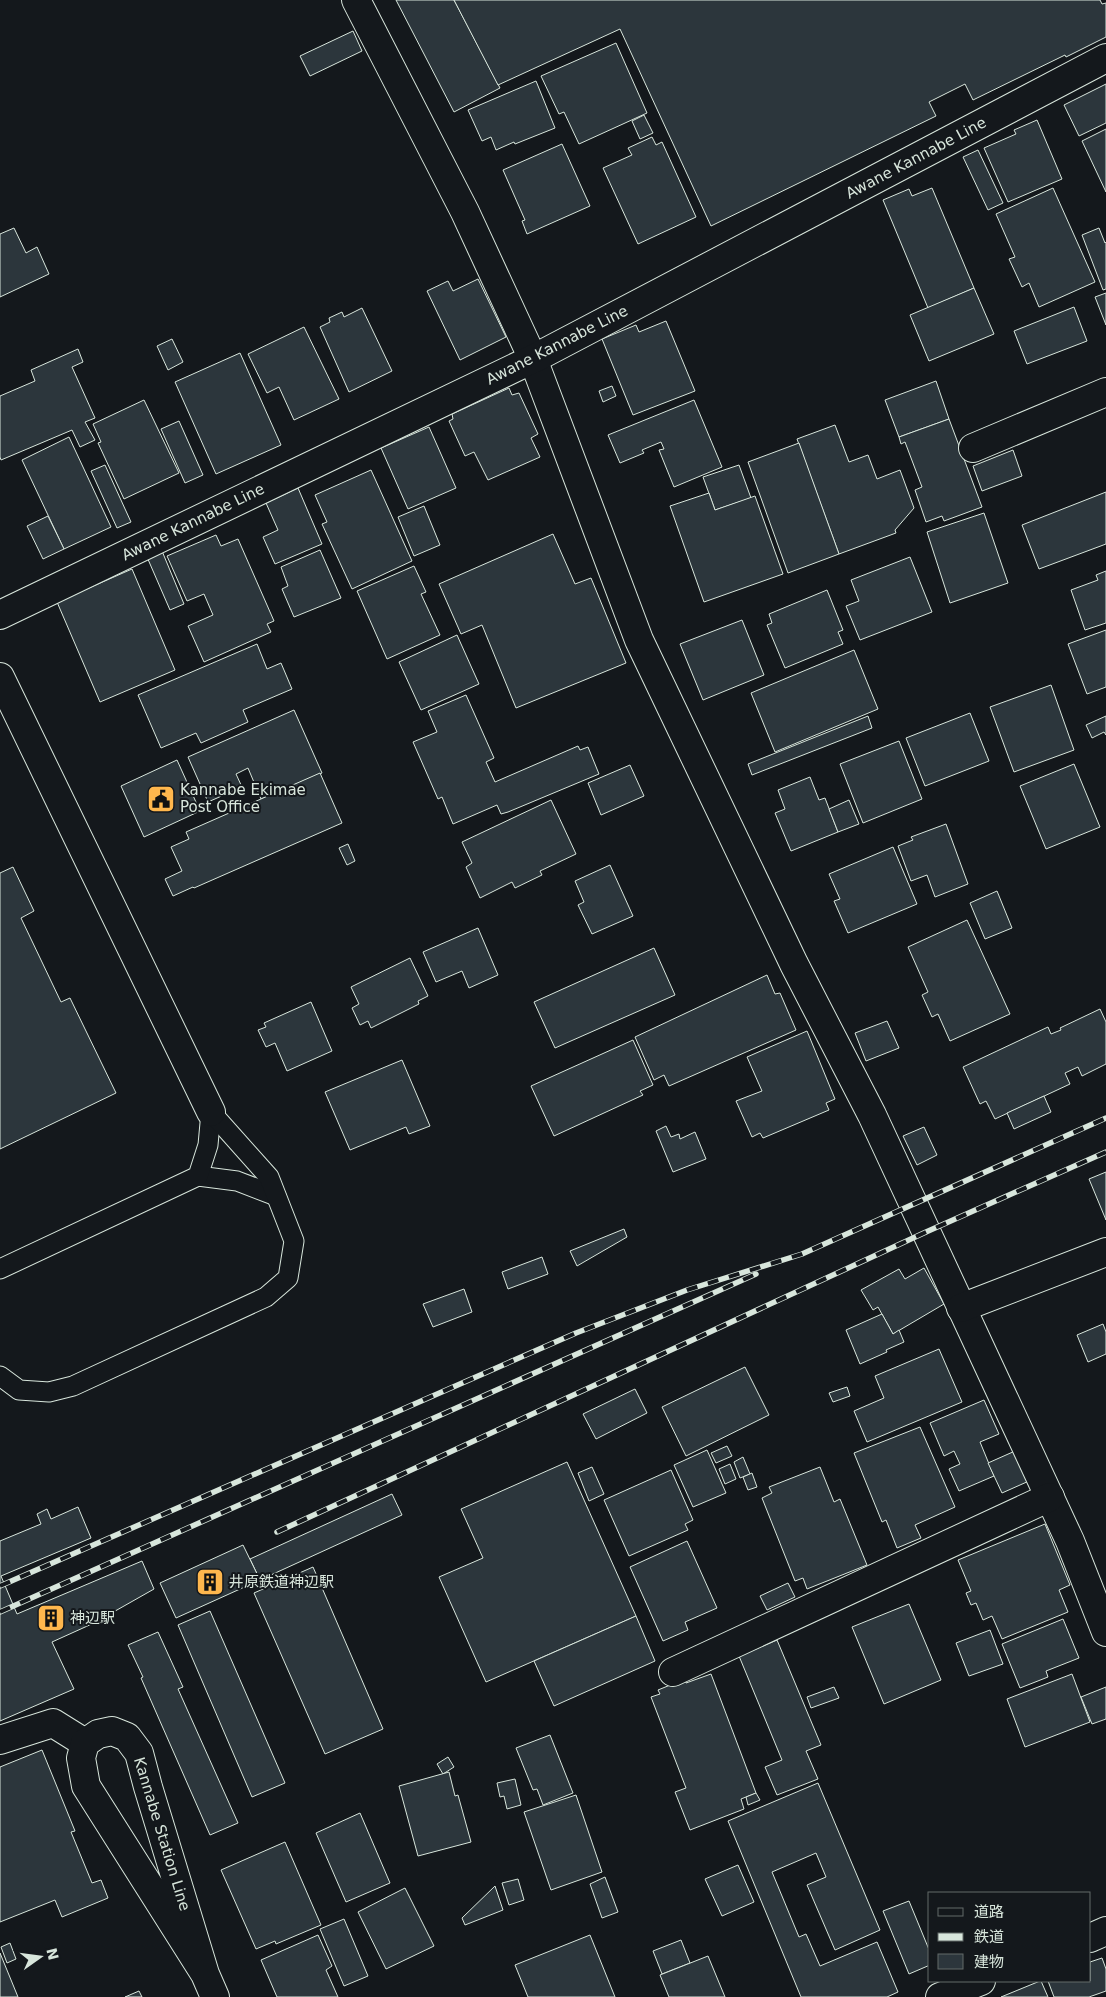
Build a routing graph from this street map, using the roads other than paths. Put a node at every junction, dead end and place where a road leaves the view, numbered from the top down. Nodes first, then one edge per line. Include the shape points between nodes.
1 (356, 0) edge
2 (1106, 58) edge
3 (533, 359) junction
4 (1106, 392) edge
5 (973, 448) dead end
6 (0, 615) edge
7 (0, 678) edge
8 (211, 1112) junction
9 (198, 1176) junction
10 (276, 1196) junction
11 (1106, 1252) edge
12 (0, 1269) edge
13 (961, 1308) junction
14 (0, 1376) edge
15 (1050, 1497) junction
16 (1106, 1632) edge
17 (673, 1672) dead end
18 (0, 1740) edge
19 (84, 1743) junction
20 (1106, 1931) edge
21 (1091, 1938) edge
22 (978, 1982) edge
23 (210, 1985) edge
24 (940, 1997) edge

1 - 3 street via 465,212
2 - 3 street, Awane Kannabe Line
3 - 6 street, Awane Kannabe Line
3 - 13 street via 640,640 794,964 872,1115
4 - 5 street
7 - 8 street
8 - 9 lane via 208,1145
8 - 10 lane via 269,1177
9 - 10 lane via 237,1181
9 - 12 lane
10 - 14 lane via 294,1241 288,1278 266,1297 74,1386 49,1392 19,1390
11 - 13 street
13 - 15 street
15 - 16 street
15 - 17 street
18 - 19 street via 53,1723
19 - 23 street, Kannabe Station Line via 81,1758 86,1786
19 - 23 street, Kannabe Station Line via 98,1734 112,1731 128,1737 139,1753
20 - 21 street
22 - 24 street

